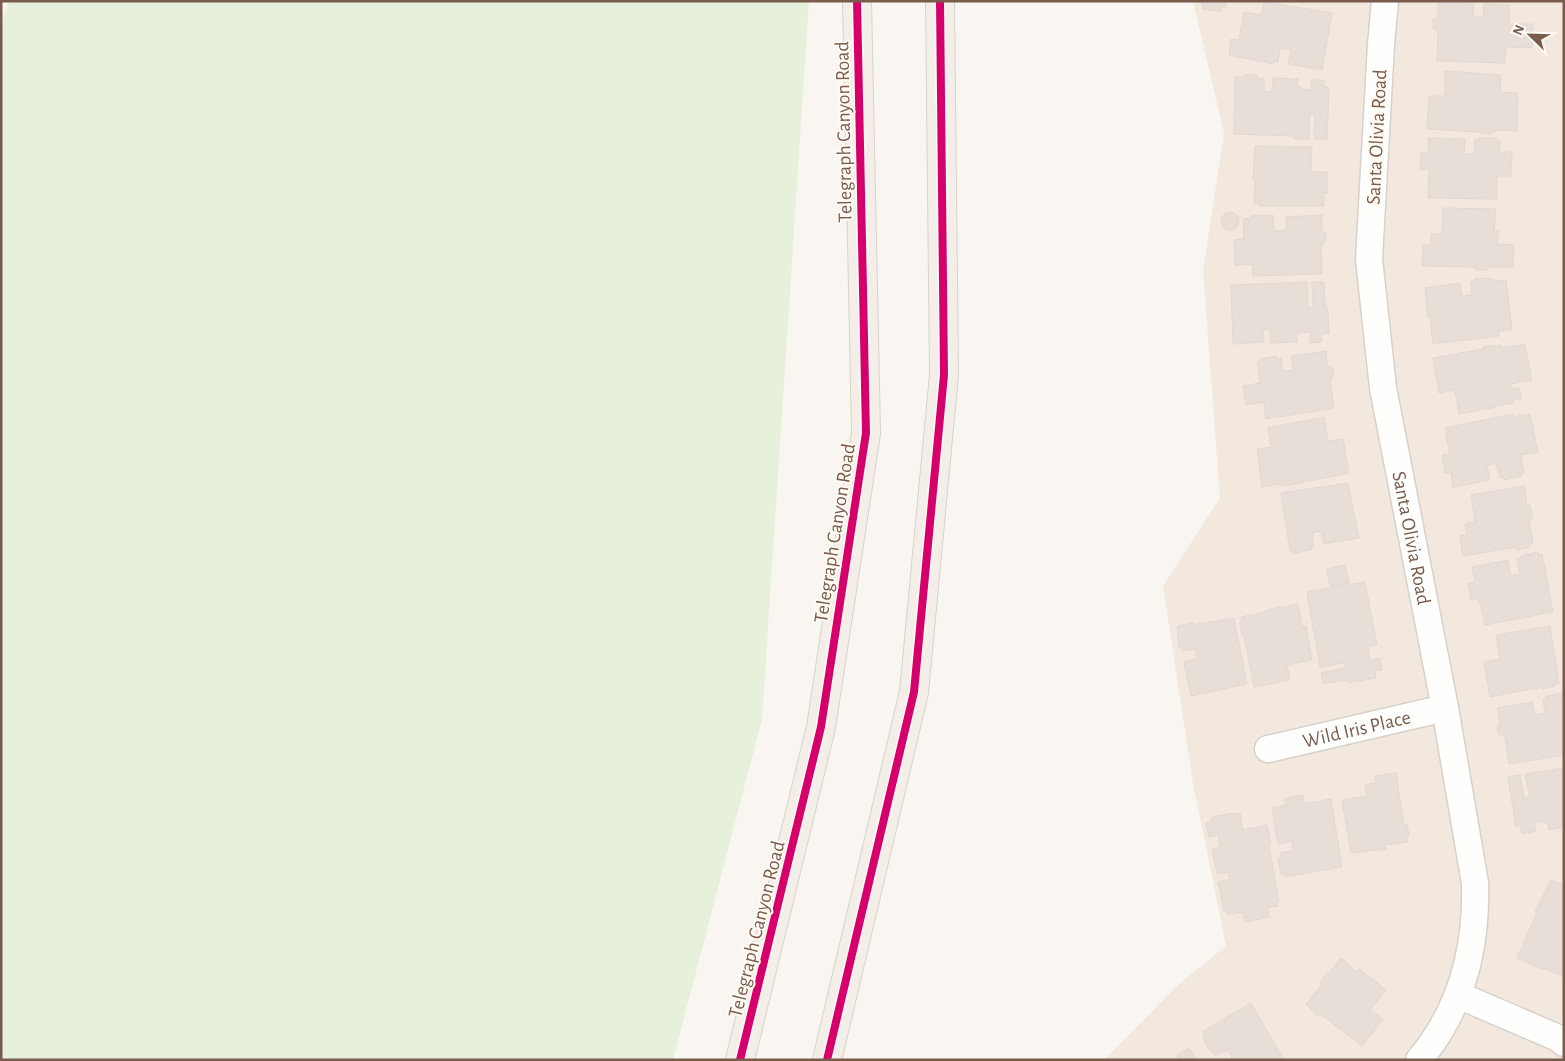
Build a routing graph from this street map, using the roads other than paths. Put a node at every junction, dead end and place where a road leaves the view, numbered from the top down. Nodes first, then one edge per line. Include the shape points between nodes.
1 (857, 1) edge
2 (940, 1) edge
3 (1385, 1) edge
4 (1445, 708) junction
5 (1268, 749) dead end
6 (1458, 995) junction
7 (1564, 1043) edge
8 (740, 1060) edge
9 (827, 1060) edge
10 (1419, 1060) edge

1 - 8 main road, Telegraph Canyon Road via 866,433 821,727
2 - 9 main road via 944,375 914,692
3 - 4 street, Santa Olivia Road via 1369,259 1383,388
4 - 5 street, Wild Iris Place
4 - 6 street, Santa Olivia Road via 1475,883 1473,940
6 - 7 street
6 - 10 street, Santa Olivia Road via 1440,1032

